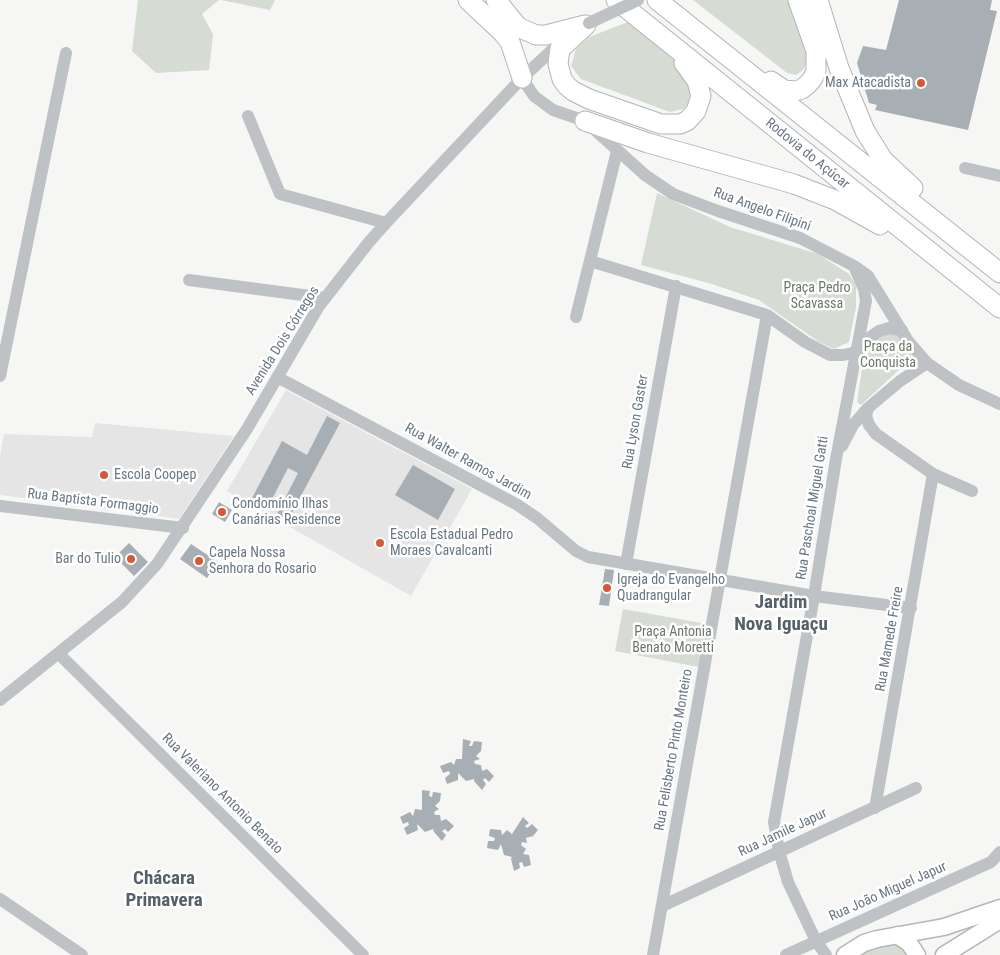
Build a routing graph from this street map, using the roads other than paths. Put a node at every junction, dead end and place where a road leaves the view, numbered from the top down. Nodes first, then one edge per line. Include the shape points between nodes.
1 (468, 0) edge
2 (496, 0) edge
3 (616, 0) edge
4 (638, 0) edge
5 (657, 0) edge
6 (798, 0) edge
7 (818, 0) edge
8 (587, 24) junction
9 (663, 38) junction
10 (706, 39) junction
11 (66, 53) dead end
12 (522, 78) junction
13 (248, 116) dead end
14 (585, 121) junction
15 (617, 151) junction
16 (965, 168) dead end
17 (1000, 176) edge
18 (386, 222) junction
19 (590, 261) junction
20 (854, 266) junction
21 (955, 272) junction
22 (1000, 272) edge
23 (189, 280) dead end
24 (676, 286) junction
25 (325, 298) junction
26 (1000, 308) edge
27 (767, 315) junction
28 (576, 317) dead end
29 (902, 330) junction
30 (858, 352) junction
31 (927, 363) junction
32 (0, 376) edge
33 (277, 377) junction
34 (847, 398) junction
35 (1000, 404) edge
36 (868, 408) junction
37 (853, 425) junction
38 (876, 434) junction
39 (836, 459) junction
40 (933, 474) junction
41 (972, 491) dead end
42 (0, 506) edge
43 (182, 528) junction
44 (626, 564) junction
45 (720, 578) junction
46 (814, 596) junction
47 (911, 608) junction
48 (60, 654) junction
49 (0, 700) edge
50 (916, 788) dead end
51 (875, 808) junction
52 (779, 851) junction
53 (1000, 852) edge
54 (0, 899) edge
55 (662, 906) junction
56 (1000, 908) edge
57 (1000, 920) edge
58 (897, 935) junction
59 (816, 941) junction
60 (82, 955) edge
61 (363, 955) edge
62 (654, 955) edge
63 (786, 955) edge
64 (826, 955) edge
65 (845, 955) edge
66 (917, 955) edge
67 (944, 955) edge

1 - 12 highway via 510,42
2 - 8 highway via 518,27 536,35
3 - 9 highway, Rodovia do Açúcar
4 - 8 street, Avenida Dois Córregos, bridge
5 - 10 highway, Rodovia do Açúcar
6 - 10 highway via 817,61 813,78 802,89 784,90
7 - 22 highway via 839,68 872,145 896,173
8 - 9 highway via 560,49 559,72 567,86 613,109 674,125 687,121 696,111 701,96 697,81
8 - 12 street, Avenida Dois Córregos via 555,47
9 - 21 highway, Rodovia do Açúcar
10 - 22 highway, Rodovia do Açúcar
11 - 32 street
12 - 14 street, Rua Angelo Filipini via 534,96 553,110
12 - 18 street, Avenida Dois Córregos
13 - 18 street via 280,194
14 - 15 street, Rua Angelo Filipini
14 - 21 highway via 648,143 794,184 835,200
15 - 19 street
15 - 20 street, Rua Angelo Filipini via 673,194 800,238
16 - 17 street
18 - 25 street, Avenida Dois Córregos
19 - 24 street
19 - 28 street
20 - 29 street, Rua Angelo Filipini via 868,276
20 - 30 street, Rua Paschoal Miguel Gatti via 866,302
21 - 26 highway, Rodovia do Açúcar
23 - 25 street
24 - 27 street
24 - 44 street, Rua Lyson Gaster
25 - 33 street, Avenida Dois Córregos
27 - 30 street via 830,355
27 - 45 street, Rua Felisberto Pinto Monteiro
29 - 30 street via 889,328 879,331
29 - 31 street, Rua Angelo Filipini
30 - 34 street, Rua Paschoal Miguel Gatti
31 - 35 street, Rua Angelo Filipini via 959,386
31 - 36 street
33 - 43 street, Avenida Dois Córregos
33 - 44 street, Rua Walter Ramos Jardim via 516,504 576,551 588,557
34 - 37 street
34 - 39 street, Rua Paschoal Miguel Gatti
36 - 37 street
36 - 38 street via 866,416
37 - 38 street
37 - 39 street
38 - 40 street
39 - 46 street, Rua Paschoal Miguel Gatti
40 - 41 street
40 - 47 street, Rua Mamede Freire
42 - 43 street, Rua Baptista Formaggio
43 - 48 street, Avenida Dois Córregos via 157,564 122,602
44 - 45 street, Rua Walter Ramos Jardim
45 - 46 street, Rua Walter Ramos Jardim
45 - 55 street, Rua Felisberto Pinto Monteiro
46 - 47 street, Rua Walter Ramos Jardim
46 - 52 street, Rua Paschoal Miguel Gatti via 774,822
47 - 51 street, Rua Mamede Freire
48 - 49 street, Avenida Dois Córregos
48 - 61 street, Rua Valeriano Antonio Benato
50 - 51 street, Rua Jamile Japur
51 - 52 street, Rua Jamile Japur
52 - 55 street, Rua Jamile Japur
52 - 59 street, Rua Paschoal Miguel Gatti via 788,882
53 - 59 street, Rua João Miguel Japur via 991,862
54 - 60 street
55 - 62 street, Rua Felisberto Pinto Monteiro
56 - 58 main road via 944,927
57 - 67 main road
58 - 65 main road via 864,943
58 - 66 main road via 909,943
59 - 63 street, Rua João Miguel Japur
59 - 64 street, Rua Paschoal Miguel Gatti

